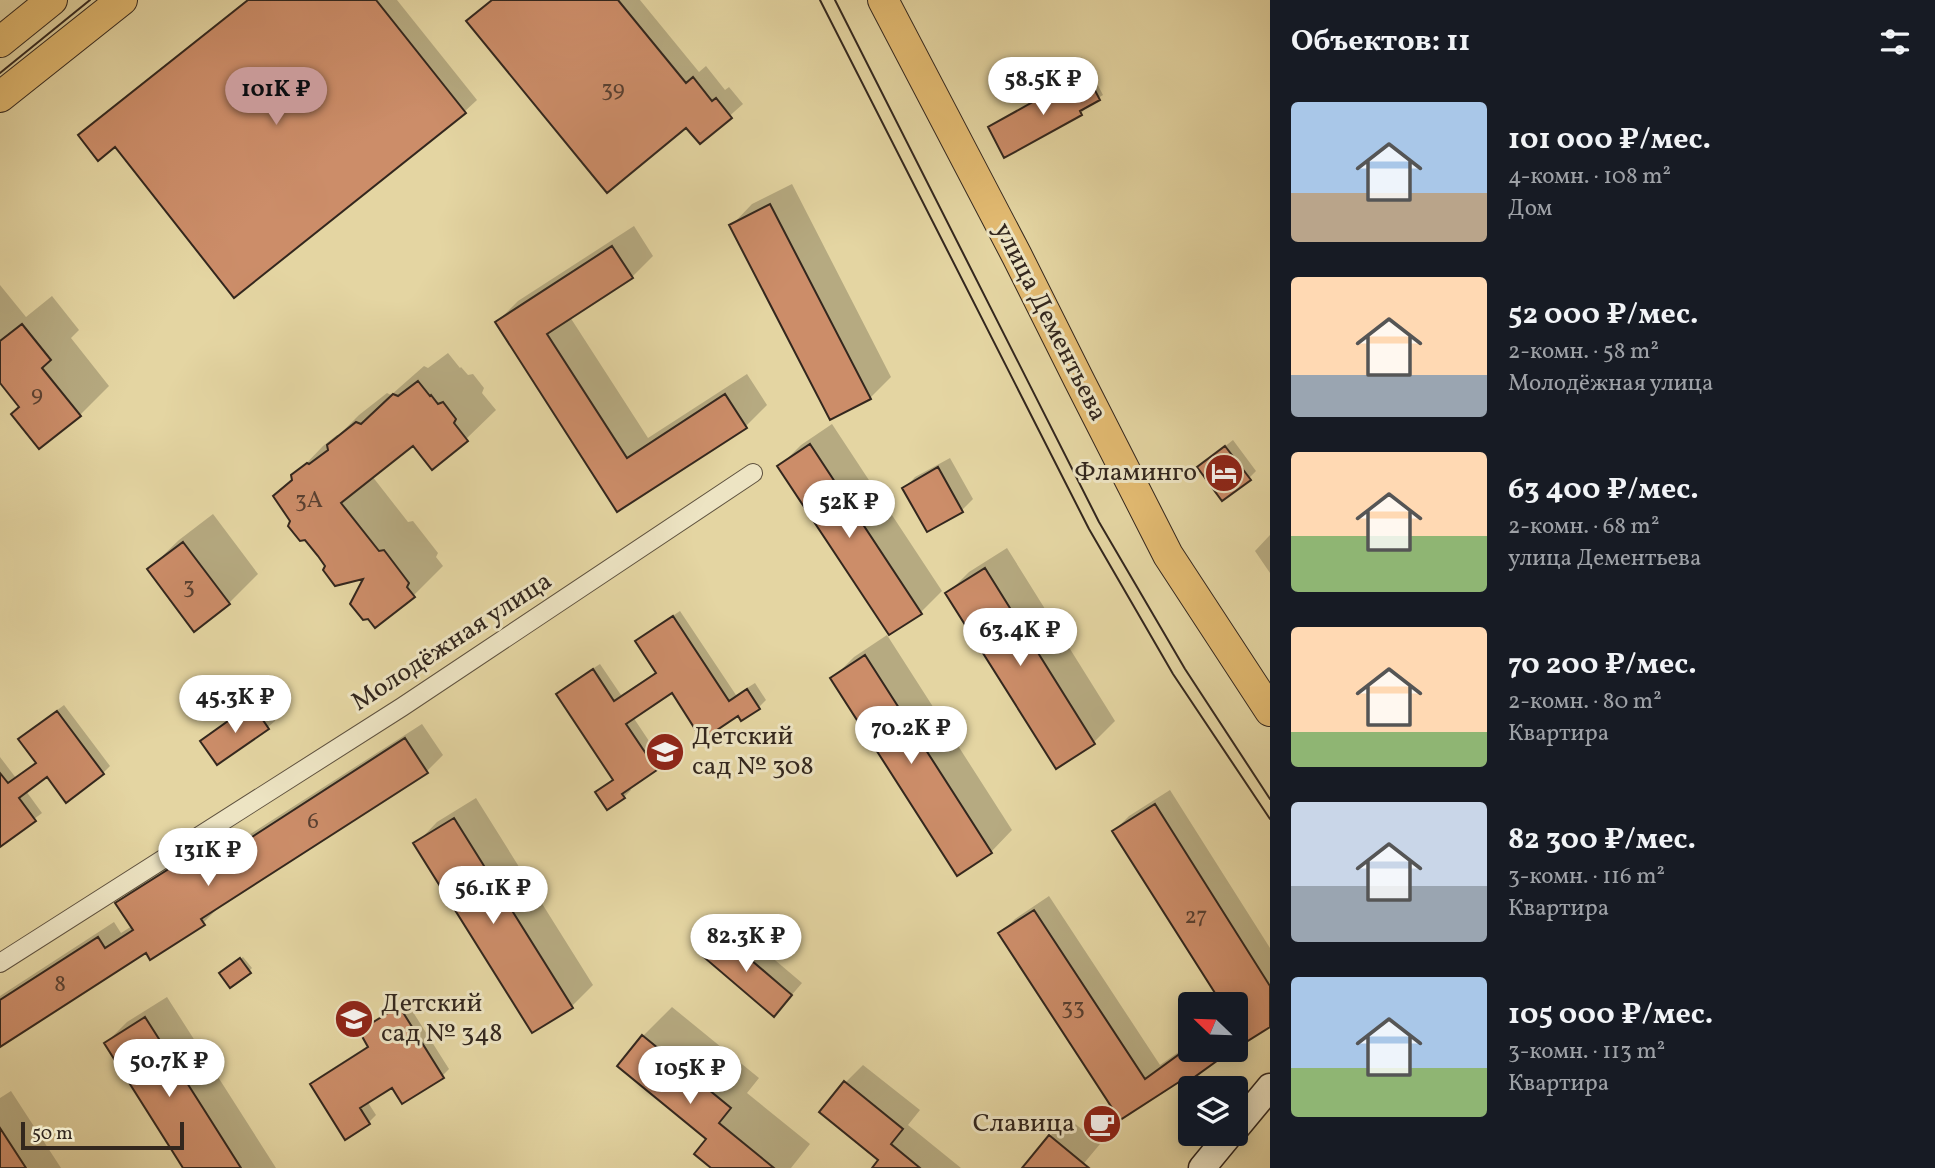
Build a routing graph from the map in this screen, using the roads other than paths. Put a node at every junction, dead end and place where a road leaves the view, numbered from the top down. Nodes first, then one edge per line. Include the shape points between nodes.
1 (52, 0) edge
2 (883, 0) edge
3 (110, 4) edge
4 (0, 42) edge
5 (0, 97) edge
6 (752, 473) dead end
7 (1270, 711) edge
8 (0, 963) edge
9 (1270, 1087) edge
10 (1248, 1114) edge
11 (1220, 1146) edge
12 (1202, 1168) edge

1 - 4 main road
2 - 7 main road, улица Дементьева via 1168,555
3 - 5 main road
6 - 8 street, Молодёжная улица via 402,707
9 - 10 main road
11 - 12 main road

